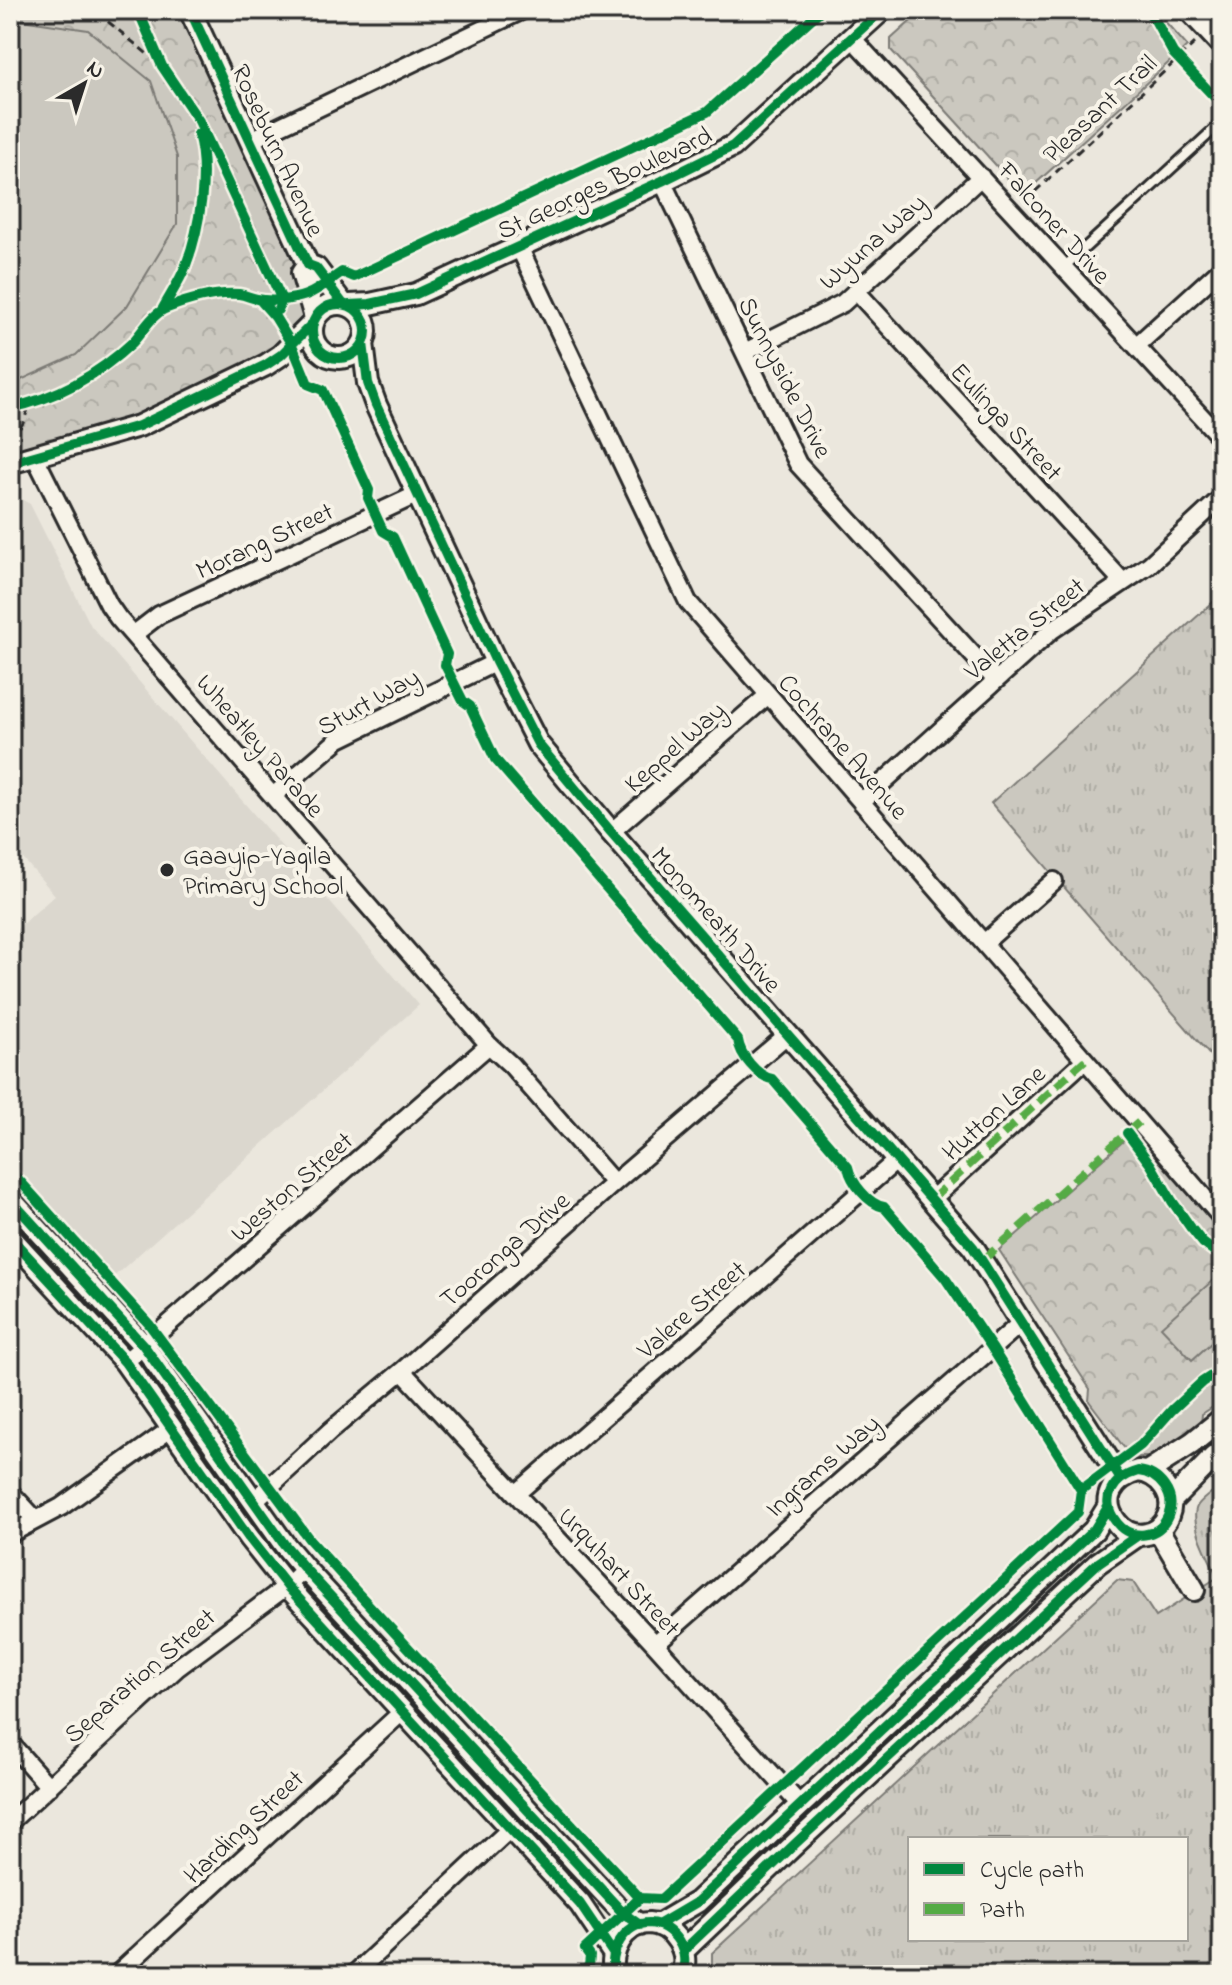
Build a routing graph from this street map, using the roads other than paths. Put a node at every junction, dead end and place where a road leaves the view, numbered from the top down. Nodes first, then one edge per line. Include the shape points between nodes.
1 (190, 10) edge
2 (523, 10) edge
3 (882, 10) edge
4 (1189, 10) edge
5 (851, 37) junction
6 (1216, 38) edge
7 (1222, 122) edge
8 (251, 140) junction
9 (981, 177) junction
10 (662, 181) junction
11 (519, 247) junction
12 (308, 265) junction
13 (1064, 268) junction
14 (1222, 268) edge
15 (857, 292) junction
16 (416, 294) junction
17 (346, 304) junction
18 (314, 321) junction
19 (365, 339) junction
20 (1136, 346) junction
21 (745, 352) junction
22 (330, 356) junction
23 (266, 365) junction
24 (376, 405) junction
25 (1222, 439) edge
26 (35, 457) junction
27 (10, 463) edge
28 (418, 494) junction
29 (1222, 497) edge
30 (1123, 582) junction
31 (133, 635) junction
32 (496, 662) junction
33 (996, 680) junction
34 (767, 696) junction
35 (273, 796) junction
36 (861, 802) junction
37 (611, 832) junction
38 (1054, 881) dead end
39 (984, 943) junction
40 (788, 1034) junction
41 (489, 1045) junction
42 (1085, 1060) junction
43 (897, 1160) junction
44 (614, 1183) junction
45 (10, 1199) edge
46 (932, 1199) junction
47 (1222, 1218) edge
48 (10, 1237) edge
49 (1022, 1322) junction
50 (144, 1346) junction
51 (125, 1362) junction
52 (402, 1371) junction
53 (1222, 1419) edge
54 (172, 1428) junction
55 (1222, 1451) edge
56 (1147, 1472) junction
57 (1120, 1478) junction
58 (10, 1492) edge
59 (516, 1494) junction
60 (254, 1501) junction
61 (1170, 1502) junction
62 (1108, 1507) junction
63 (36, 1520) junction
64 (1158, 1529) junction
65 (10, 1534) edge
66 (1137, 1536) junction
67 (305, 1569) junction
68 (287, 1586) junction
69 (1194, 1590) dead end
70 (655, 1644) junction
71 (402, 1712) junction
72 (10, 1743) edge
73 (49, 1787) junction
74 (801, 1806) junction
75 (10, 1822) edge
76 (510, 1829) junction
77 (649, 1925) junction
78 (684, 1950) junction
79 (613, 1968) edge
80 (683, 1974) edge
81 (116, 1975) edge
82 (353, 1975) edge

1 - 8 street, Roseburn Avenue
2 - 8 street
3 - 5 street, St Georges Boulevard
4 - 6 street
5 - 9 street, Falconer Drive
5 - 10 street, St Georges Boulevard via 733,146
7 - 13 lane
8 - 12 street, Roseburn Avenue
9 - 13 street, Falconer Drive
9 - 15 street, Wyuna Way
10 - 11 street, St Georges Boulevard
10 - 21 street, Sunnyside Drive
11 - 16 street, St Georges Boulevard
11 - 34 street, Cochrane Avenue via 682,593
12 - 17 street, Roseburn Avenue
12 - 18 street, Roseburn Avenue via 302,273
13 - 20 street, Falconer Drive
14 - 20 street
15 - 21 street, Wyuna Way
15 - 30 street, Eulinga Street
16 - 17 street, St Georges Boulevard
16 - 19 street, St Georges Boulevard via 380,319
17 - 18 street via 322,309
17 - 19 street via 363,317
18 - 22 street via 314,342
18 - 23 street
19 - 22 street via 351,356
19 - 24 street, Monomeath Drive via 368,383
20 - 25 street, Falconer Drive
21 - 33 street, Sunnyside Drive via 798,464
22 - 23 street
22 - 24 street, Monomeath Drive
23 - 26 street via 139,426
24 - 28 street, Monomeath Drive
26 - 27 street
26 - 31 street, Wheatley Parade via 109,605
28 - 31 street, Morang Street via 159,615
28 - 32 street, Monomeath Drive
29 - 30 street, Valetta Street via 1149,565
30 - 33 street, Valetta Street via 1052,630
31 - 35 street, Wheatley Parade
32 - 35 street, Sturt Way via 339,739
32 - 37 street, Monomeath Drive via 538,744
33 - 36 street, Valetta Street
34 - 36 street, Cochrane Avenue
34 - 37 street, Keppel Way
35 - 41 street, Wheatley Parade
36 - 39 street, Cochrane Avenue
37 - 40 street, Monomeath Drive
38 - 39 street
39 - 42 street, Cochrane Avenue
40 - 43 street, Monomeath Drive
40 - 44 street, Tooronga Drive
41 - 44 street, Wheatley Parade
41 - 50 street, Weston Street
42 - 46 street, Hutton Lane
42 - 47 street, Cochrane Avenue
43 - 46 street, Monomeath Drive
43 - 59 street, Valere Street
44 - 52 street, Tooronga Drive
45 - 50 street
46 - 49 street, Monomeath Drive via 978,1254
48 - 51 street
49 - 57 street, Monomeath Drive
49 - 70 street, Ingrams Way
50 - 51 street, Weston Street
50 - 60 street
51 - 54 street
52 - 59 street, Urquhart Street
52 - 60 street, Tooronga Drive
53 - 56 street
54 - 63 street
54 - 68 street
55 - 61 street
56 - 57 street
56 - 61 street via 1163,1483
57 - 62 street
58 - 63 street
59 - 70 street, Urquhart Street
60 - 67 street
61 - 64 street via 1169,1515
62 - 66 street via 1124,1531
62 - 74 street via 1094,1530
63 - 65 street
64 - 66 street
64 - 69 street
66 - 78 street via 1090,1571
67 - 68 street, Separation Street
67 - 77 street via 623,1913
68 - 71 street
68 - 73 street, Separation Street via 177,1668
70 - 74 street, Urquhart Street
71 - 76 street
71 - 81 street, Harding Street
72 - 73 street
73 - 75 street, Separation Street
74 - 77 street via 697,1902
76 - 79 street via 580,1904
76 - 82 street
77 - 78 street via 668,1930
77 - 79 street via 625,1936
78 - 80 street

